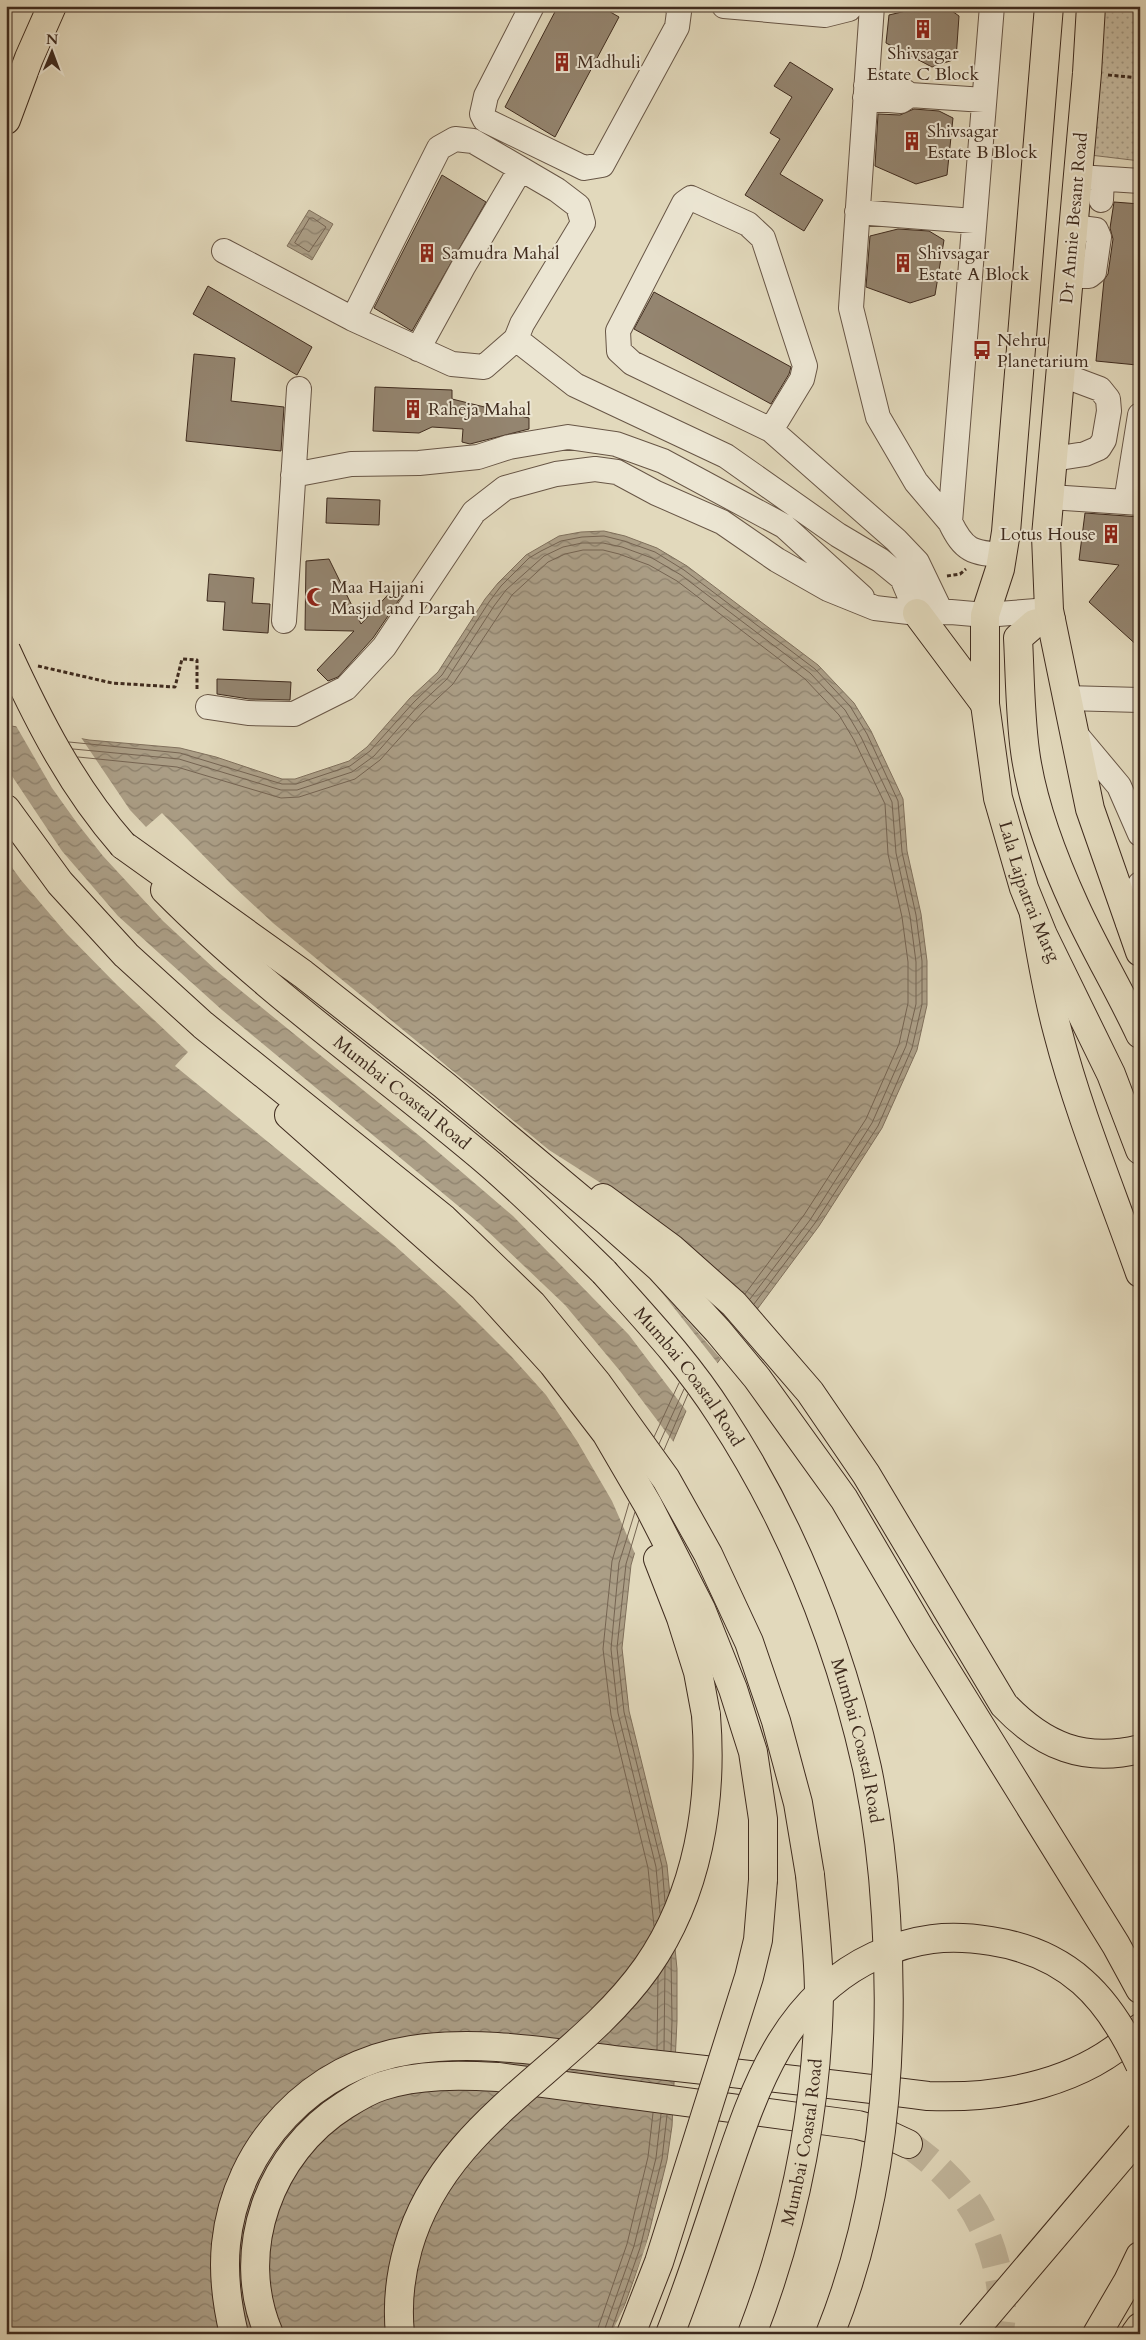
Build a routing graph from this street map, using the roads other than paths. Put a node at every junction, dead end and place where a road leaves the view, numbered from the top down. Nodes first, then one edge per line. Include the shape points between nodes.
1 (52, 6) edge
2 (532, 6) edge
3 (677, 6) edge
4 (724, 6) edge
5 (851, 6) edge
6 (872, 6) edge
7 (992, 6) edge
8 (1049, 6) edge
9 (1091, 6) edge
10 (865, 92) junction
11 (984, 100) junction
12 (6, 120) edge
13 (520, 170) junction
14 (1140, 181) edge
15 (1094, 185) junction
16 (857, 212) junction
17 (974, 222) junction
18 (224, 251) dead end
19 (352, 319) junction
20 (516, 339) junction
21 (418, 349) junction
22 (1060, 374) junction
23 (299, 389) dead end
24 (1140, 415) edge
25 (771, 430) junction
26 (1053, 459) junction
27 (293, 475) junction
28 (1050, 497) junction
29 (1133, 503) edge
30 (950, 522) junction
31 (1003, 555) junction
32 (875, 608) junction
33 (929, 612) junction
34 (985, 615) junction
35 (1050, 615) junction
36 (284, 621) dead end
37 (6, 650) edge
38 (1066, 698) junction
39 (1140, 700) edge
40 (985, 704) junction
41 (208, 707) road end
42 (1073, 730) junction
43 (6, 809) edge
44 (1140, 834) edge
45 (123, 845) junction
46 (1140, 884) edge
47 (1034, 914) junction
48 (1128, 922) junction
49 (1140, 952) edge
50 (203, 1025) junction
51 (1140, 1034) edge
52 (1140, 1150) edge
53 (532, 1158) junction
54 (1140, 1273) edge
55 (608, 1436) junction
56 (1140, 1749) edge
57 (1140, 1989) edge
58 (1140, 2028) edge
59 (1140, 2065) edge
60 (1140, 2135) edge
61 (908, 2144) tunnel mouth
62 (1140, 2256) edge
63 (1140, 2279) edge
64 (1140, 2327) edge
65 (972, 2332) edge
66 (234, 2334) edge
67 (269, 2334) edge
68 (400, 2334) edge
69 (631, 2334) edge
70 (670, 2334) edge
71 (752, 2334) edge
72 (830, 2334) edge
73 (1097, 2334) edge
74 (1101, 2334) edge
75 (1135, 2334) edge

1 - 12 main road
2 - 3 street via 486,96 482,114 485,120 584,168 602,165 677,26
4 - 5 street via 825,15
6 - 10 street
7 - 11 street
8 - 31 main road
9 - 15 main road, Dr Annie Besant Road
10 - 11 street via 901,89 910,95
10 - 16 street
11 - 17 street
13 - 19 street via 473,141 455,138 439,148
13 - 20 street via 557,190 578,206 583,223
13 - 21 street
14 - 15 street
15 - 22 main road, Dr Annie Besant Road via 1074,227
16 - 17 street
16 - 30 street via 851,308 878,417 916,482
17 - 30 street
18 - 19 street
19 - 21 street
20 - 21 street via 484,367 452,364
20 - 33 street via 575,385 726,456 838,535 880,560 902,578
22 - 26 main road, Dr Annie Besant Road
22 - 26 street via 1100,389 1108,399 1109,411 1104,440 1099,448 1086,454
23 - 27 street
24 - 29 street
25 - 25 street via 632,363 619,351 618,331 684,203 691,198 748,224 763,238 805,366 802,378
25 - 33 street via 917,562
26 - 28 main road, Dr Annie Besant Road
27 - 32 street via 352,464 419,463 478,457 509,447 568,437 616,444 663,461 784,526
27 - 36 street
28 - 29 street
28 - 35 main road, Dr Annie Besant Road via 1046,536
30 - 31 street via 958,538 976,553
31 - 34 main road
32 - 33 street
32 - 41 street via 828,589 777,560 722,522 618,472 595,469 556,474 505,488 474,512 384,648 346,688 294,714 248,713
33 - 34 street
33 - 40 main road
34 - 35 street
34 - 40 main road, Lala Lajpatrai Marg
35 - 38 main road
35 - 51 main road via 1018,638 1026,753 1037,804 1057,865
37 - 45 main road, Mumbai Coastal Road, bridge via 79,790
38 - 39 street
38 - 42 main road
40 - 47 main road, Lala Lajpatrai Marg via 998,798
42 - 44 street via 1119,786
42 - 48 main road via 1090,810
43 - 50 main road, Mumbai Coastal Road via 60,883 126,955
45 - 53 main road via 303,974
45 - 72 main road, Mumbai Coastal Road, bridge via 200,925 490,1165 604,1272 673,1350 719,1413 760,1480 799,1561 831,1642 867,1769 878,1831 888,1943 888,2055 875,2169 860,2241
46 - 48 street
47 - 52 main road, Lala Lajpatrai Marg via 1111,1074
47 - 54 main road via 1058,1034
48 - 49 main road
50 - 55 main road via 262,1090 302,1128 482,1287 553,1364
50 - 71 main road, Mumbai Coastal Road, bridge via 444,1219 532,1304 597,1383 666,1479 708,1554 749,1642 776,1721 798,1803 810,1875 818,1995 810,2099 798,2179 777,2262
53 - 56 main road via 595,1192 664,1242 734,1304 772,1346 838,1430 1004,1705 1021,1723 1070,1751 1095,1754
53 - 57 main road via 660,1268 729,1345 797,1433 844,1500
55 - 68 main road, bridge via 681,1618 698,1672 706,1715 708,1756 701,1836 680,1906 646,1967 601,2019 479,2130 430,2194 414,2229 404,2263 400,2288
55 - 69 main road, bridge via 648,1505 701,1609 734,1689 753,1752 763,1818 762,1908 750,1977 659,2262
58 - 66 main road, bridge via 1115,2050 1062,2078 1024,2089 956,2097 508,2049 437,2047 375,2058 330,2079 305,2096 286,2113 257,2150 233,2204 226,2239 226,2294
59 - 70 main road, bridge via 1117,2022 1086,1982 1064,1967 1022,1948 965,1937 941,1936 895,1947 856,1965 810,2001 772,2055 752,2099
60 - 65 main road, bridge
61 - 67 main road, bridge via 858,2125 498,2077 456,2075 381,2086 325,2118 297,2147 277,2176 266,2201 256,2264 257,2293
62 - 73 main road
63 - 74 main road
64 - 75 main road

